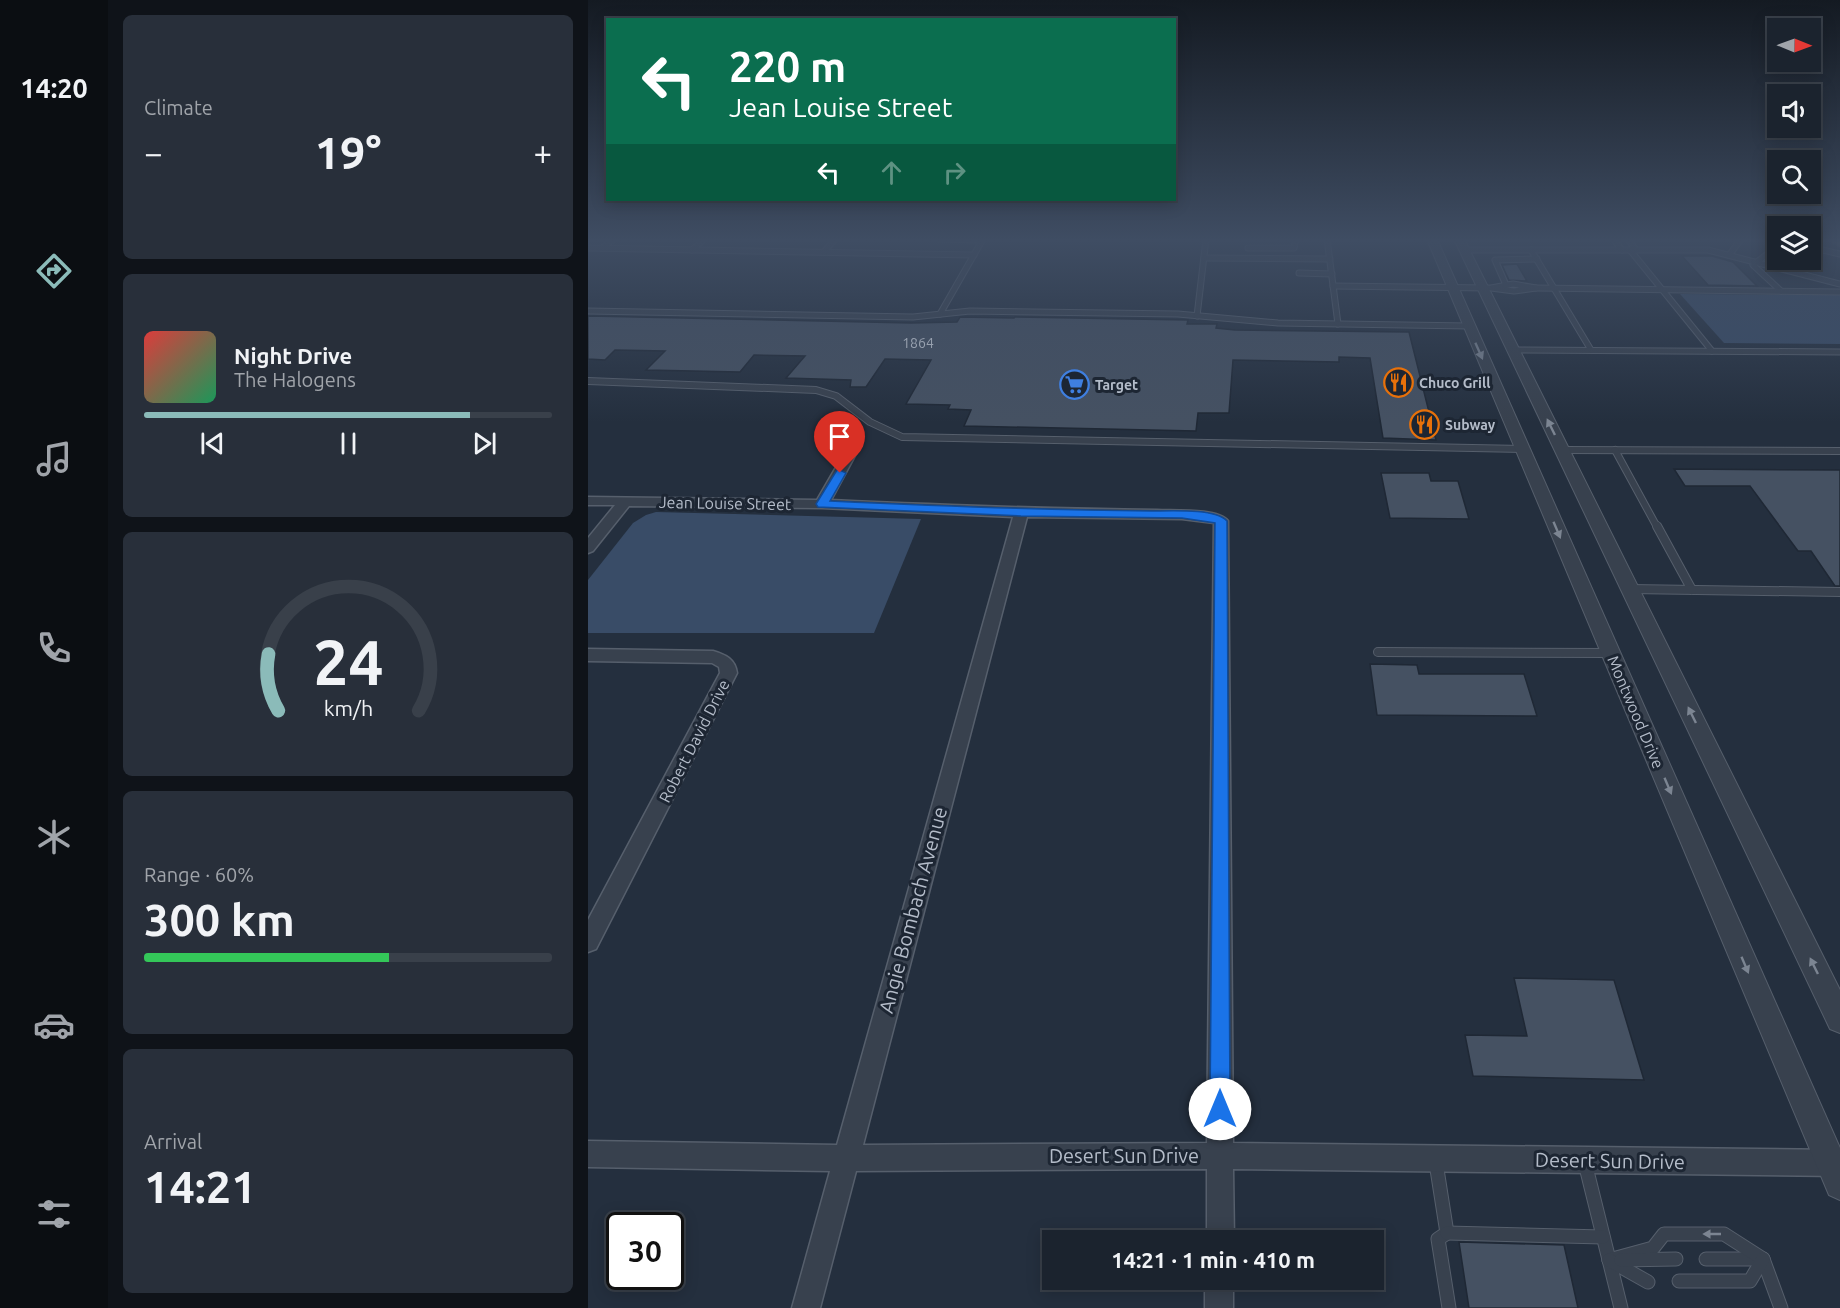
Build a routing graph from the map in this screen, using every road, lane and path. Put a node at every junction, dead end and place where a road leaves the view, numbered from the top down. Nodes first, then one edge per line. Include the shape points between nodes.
1 (948, 300) edge
2 (1199, 300) edge
3 (1335, 300) edge
4 (1459, 300) edge
5 (1492, 300) edge
6 (1561, 300) edge
7 (1670, 300) edge
8 (588, 311) edge
9 (940, 314) junction
10 (1197, 316) junction
11 (1338, 324) junction
12 (1469, 326) junction
13 (1513, 350) junction
14 (1591, 350) junction
15 (1712, 351) junction
16 (1840, 352) edge
17 (588, 381) edge
18 (1522, 449) junction
19 (852, 450) dead end
20 (1563, 450) junction
21 (1615, 450) junction
22 (1840, 451) edge
23 (588, 501) edge
24 (626, 502) junction
25 (822, 504) junction
26 (1021, 513) junction
27 (588, 548) edge
28 (1630, 589) junction
29 (1692, 590) junction
30 (1840, 592) edge
31 (1378, 652) dead end
32 (1611, 653) junction
33 (588, 656) edge
34 (588, 942) edge
35 (1840, 1019) edge
36 (588, 1154) edge
37 (1220, 1156) junction
38 (846, 1158) junction
39 (1436, 1159) junction
40 (1584, 1161) junction
41 (1837, 1170) edge
42 (1220, 1230) edge
43 (1447, 1233) junction
44 (1603, 1237) junction
45 (1676, 1259) dead end
46 (1706, 1259) dead end
47 (1763, 1259) junction
48 (1609, 1260) junction
49 (1678, 1281) dead end
50 (1648, 1282) dead end
51 (1220, 1290) edge
52 (806, 1308) edge
53 (1219, 1308) edge
54 (1449, 1308) edge
55 (1621, 1308) edge
56 (1781, 1308) edge

1 - 9 lane
2 - 10 lane
3 - 11 lane
4 - 12 street, Montwood Drive
5 - 13 street
6 - 14 lane
7 - 15 lane
8 - 9 lane via 914,317
9 - 10 lane via 976,311
10 - 11 lane
11 - 12 lane
12 -> 18 street, Montwood Drive
13 - 14 lane
20 -> 13 street
14 - 15 lane
15 - 16 lane
17 - 18 lane via 816,390 836,396 870,422 902,437
18 -> 32 street, Montwood Drive
19 - 25 street
20 - 21 lane
20 - 28 street
21 - 22 lane
21 - 29 lane
23 - 24 street, Jean Louise Street
24 - 25 street, Jean Louise Street
24 - 27 street
25 - 26 street, Jean Louise Street
26 - 37 street, Jean Louise Street via 1182,515 1221,521
26 - 38 street, Angie Bombach Avenue
28 - 29 lane
35 -> 28 street
29 - 30 lane
31 - 32 lane
32 -> 41 street, Montwood Drive
33 - 34 street, Robert David Drive via 713,657 727,664 729,670 701,732
36 - 38 street, Desert Sun Drive
37 - 38 street, Desert Sun Drive
37 - 39 street, Desert Sun Drive
37 - 42 street
38 - 52 street, Angie Bombach Avenue
39 - 40 street, Desert Sun Drive
39 - 43 lane
40 - 41 street, Desert Sun Drive
40 - 44 lane
43 - 44 lane
43 - 54 lane via 1438,1239
44 - 48 lane
45 - 48 lane
46 - 47 lane
47 -> 48 lane via 1724,1234 1664,1234 1653,1248
47 - 49 lane via 1750,1281
47 - 56 lane
48 - 50 lane
48 - 55 lane
51 - 53 street

